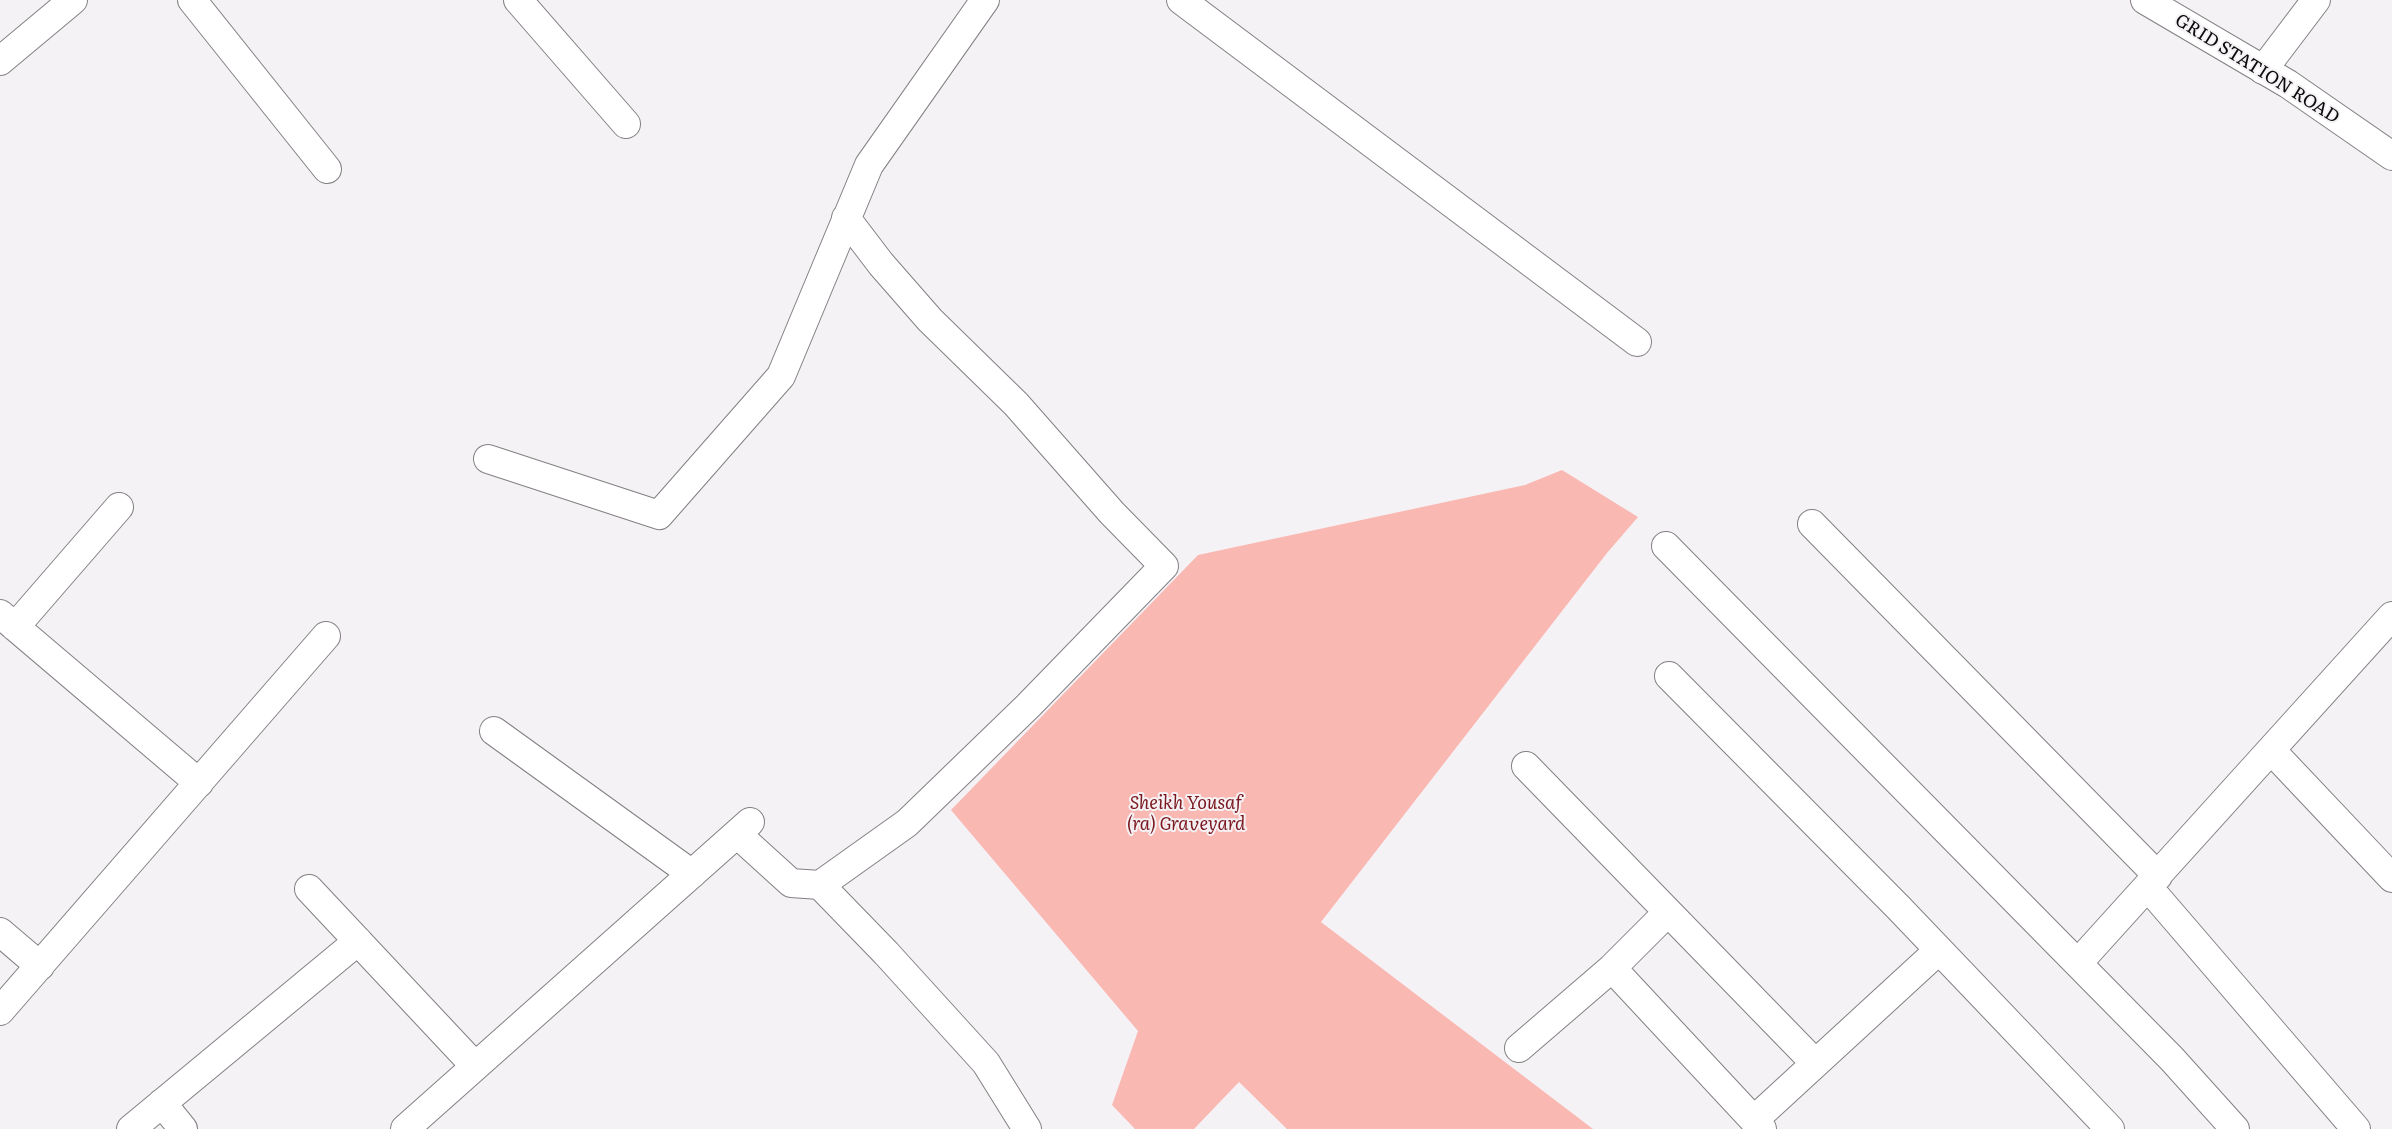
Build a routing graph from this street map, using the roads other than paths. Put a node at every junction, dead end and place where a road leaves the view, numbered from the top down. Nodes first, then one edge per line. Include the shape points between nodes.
1 (73, 0) edge
2 (192, 0) edge
3 (518, 0) edge
4 (985, 0) edge
5 (1181, 0) edge
6 (2145, 0) edge
7 (2316, 0) edge
8 (0, 61) edge
9 (2263, 70) junction
10 (626, 124) dead end
11 (2392, 156) edge
12 (327, 169) dead end
13 (846, 218) junction
14 (1637, 342) dead end
15 (488, 459) dead end
16 (119, 507) dead end
17 (1812, 524) dead end
18 (1666, 546) dead end
19 (2392, 616) edge
20 (8, 621) edge
21 (326, 636) dead end
22 (1669, 676) dead end
23 (494, 731) dead end
24 (2271, 750) junction
25 (1526, 766) dead end
26 (198, 782) junction
27 (692, 874) junction
28 (2392, 878) edge
29 (2153, 882) junction
30 (820, 885) junction
31 (309, 889) dead end
32 (1668, 912) junction
33 (0, 932) edge
34 (358, 941) junction
35 (1939, 950) junction
36 (2078, 963) junction
37 (40, 966) junction
38 (1612, 968) junction
39 (0, 1011) edge
40 (1518, 1048) dead end
41 (1815, 1063) junction
42 (475, 1066) junction
43 (162, 1103) junction
44 (1758, 1124) edge
45 (131, 1129) edge
46 (183, 1129) edge
47 (405, 1129) edge
48 (1027, 1129) edge
49 (2110, 1129) edge
50 (2235, 1129) edge
51 (2356, 1129) edge

1 - 8 street
2 - 12 street
3 - 10 street
4 - 13 street via 869,165
5 - 14 street
6 - 9 street, GRID STATION ROAD
7 - 9 street
9 - 11 street, GRID STATION ROAD
13 - 15 street via 781,376 659,515
13 - 30 street via 930,320 1016,404 1112,513 1164,566 1028,706 907,823
16 - 20 street
17 - 29 street
18 - 36 street
19 - 24 street
20 - 26 street
21 - 26 street
22 - 35 street
23 - 27 street
24 - 28 street
24 - 29 street
25 - 32 street
26 - 37 street
27 - 30 street via 744,828 791,883
27 - 42 street
29 - 36 street
29 - 51 street
30 - 48 street via 986,1063
31 - 34 street
32 - 38 street
32 - 41 street
33 - 37 street
34 - 42 street
34 - 43 street
35 - 41 street
35 - 49 street
36 - 50 street via 2172,1058
37 - 39 street
38 - 40 street
38 - 44 street
41 - 44 street
42 - 47 street
43 - 45 street
43 - 46 street

